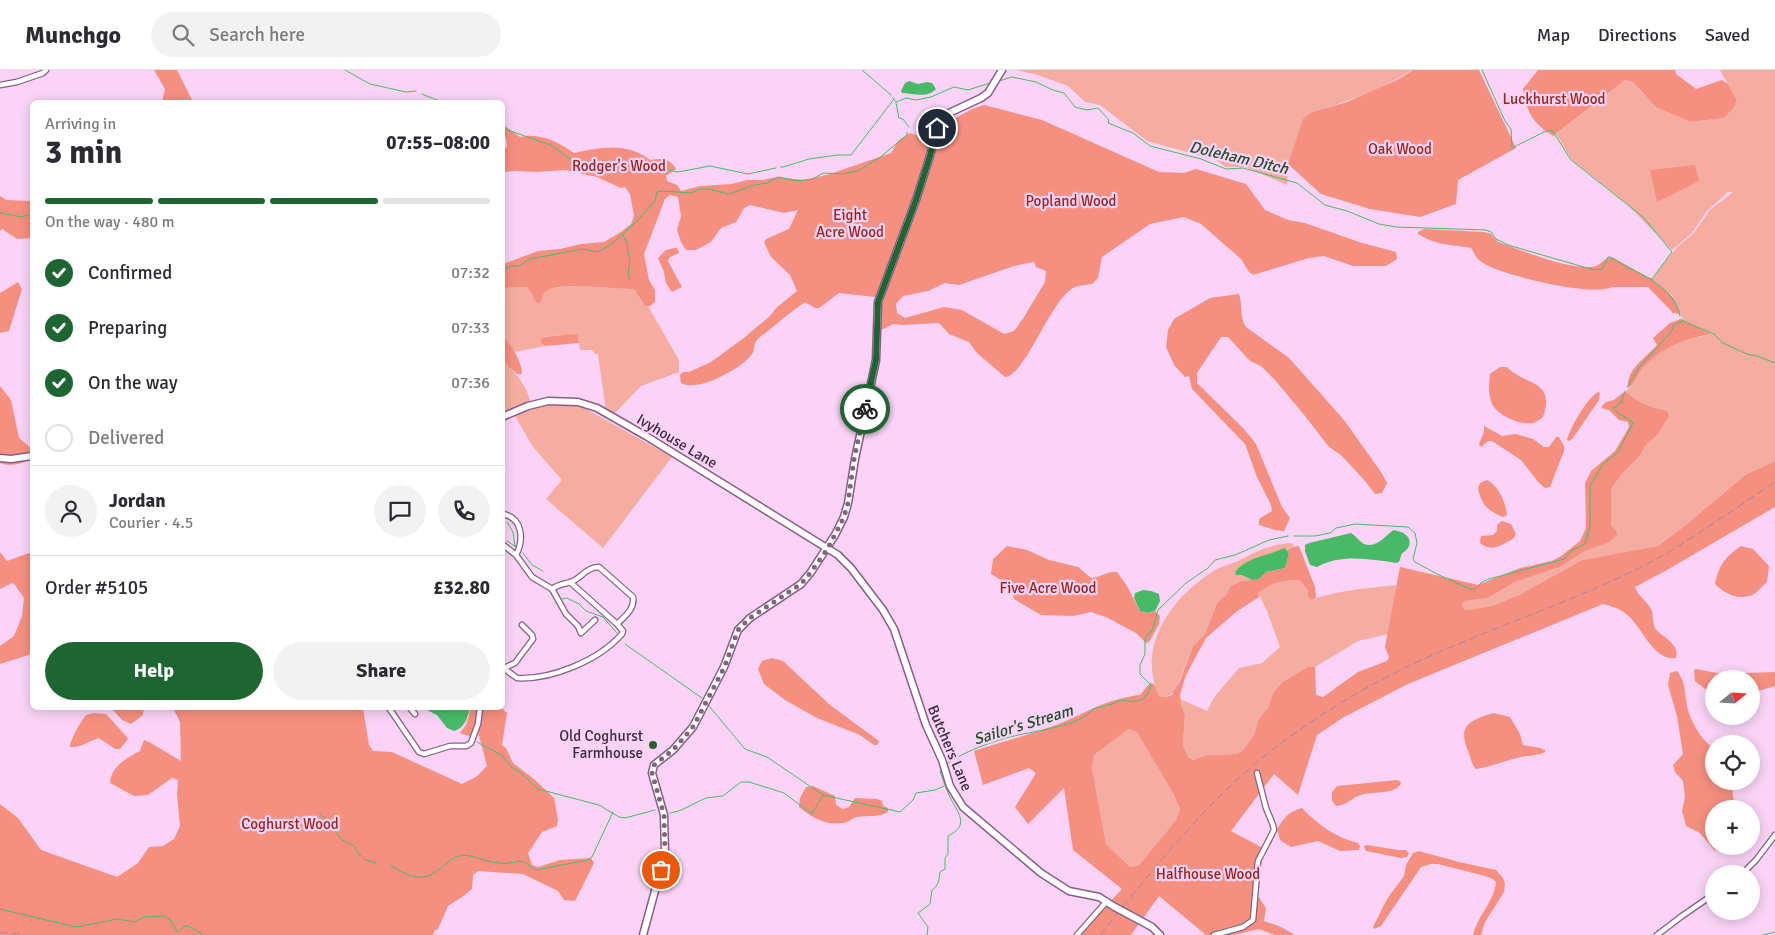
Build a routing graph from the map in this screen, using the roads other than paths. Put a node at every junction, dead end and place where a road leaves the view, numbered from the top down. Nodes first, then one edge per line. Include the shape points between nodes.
1 (46, 70) edge
2 (1002, 70) edge
3 (0, 86) edge
4 (505, 416) edge
5 (30, 456) edge
6 (0, 458) edge
7 (505, 514) edge
8 (505, 546) edge
9 (828, 548) junction
10 (516, 555) junction
11 (570, 582) junction
12 (552, 589) junction
13 (595, 620) dead end
14 (617, 624) junction
15 (522, 626) dead end
16 (505, 667) edge
17 (505, 669) edge
18 (391, 710) edge
19 (412, 710) edge
20 (480, 710) edge
21 (415, 714) dead end
22 (1257, 773) dead end
23 (1775, 835) edge
24 (1751, 865) edge
25 (1705, 900) edge
26 (1110, 904) junction
27 (643, 935) edge
28 (1077, 935) edge
29 (1160, 935) edge
30 (1214, 935) edge
31 (1658, 935) edge

1 - 3 street
2 - 9 street via 981,98 949,113 937,128 916,200 878,302 876,360 854,459 848,503
4 - 9 street, Ivyhouse Lane via 548,401 578,402 597,408
5 - 6 street
7 - 10 street via 520,530 520,547
8 - 10 street
9 - 26 street, Butchers Lane via 851,568 894,629 916,699 950,786 963,807 1041,874 1069,891 1099,897
9 - 27 street via 801,584 750,618 738,630 724,668 693,727 673,750 654,765 652,773 664,815 665,854
10 - 12 street via 532,578
11 - 12 street
11 - 14 street
11 - 14 street via 594,567 599,567 617,581 634,600 631,609
12 - 13 street via 581,633
14 - 17 street via 623,631 618,639 596,657 555,674 517,678
15 - 16 street via 533,640 514,663
18 - 20 street via 419,752 424,754 471,743
19 - 21 street
22 - 30 street via 1274,830 1258,861 1253,920 1243,928
23 - 24 street
25 - 31 street
26 - 28 street
26 - 29 street, Butchers Lane, bridge via 1152,927

